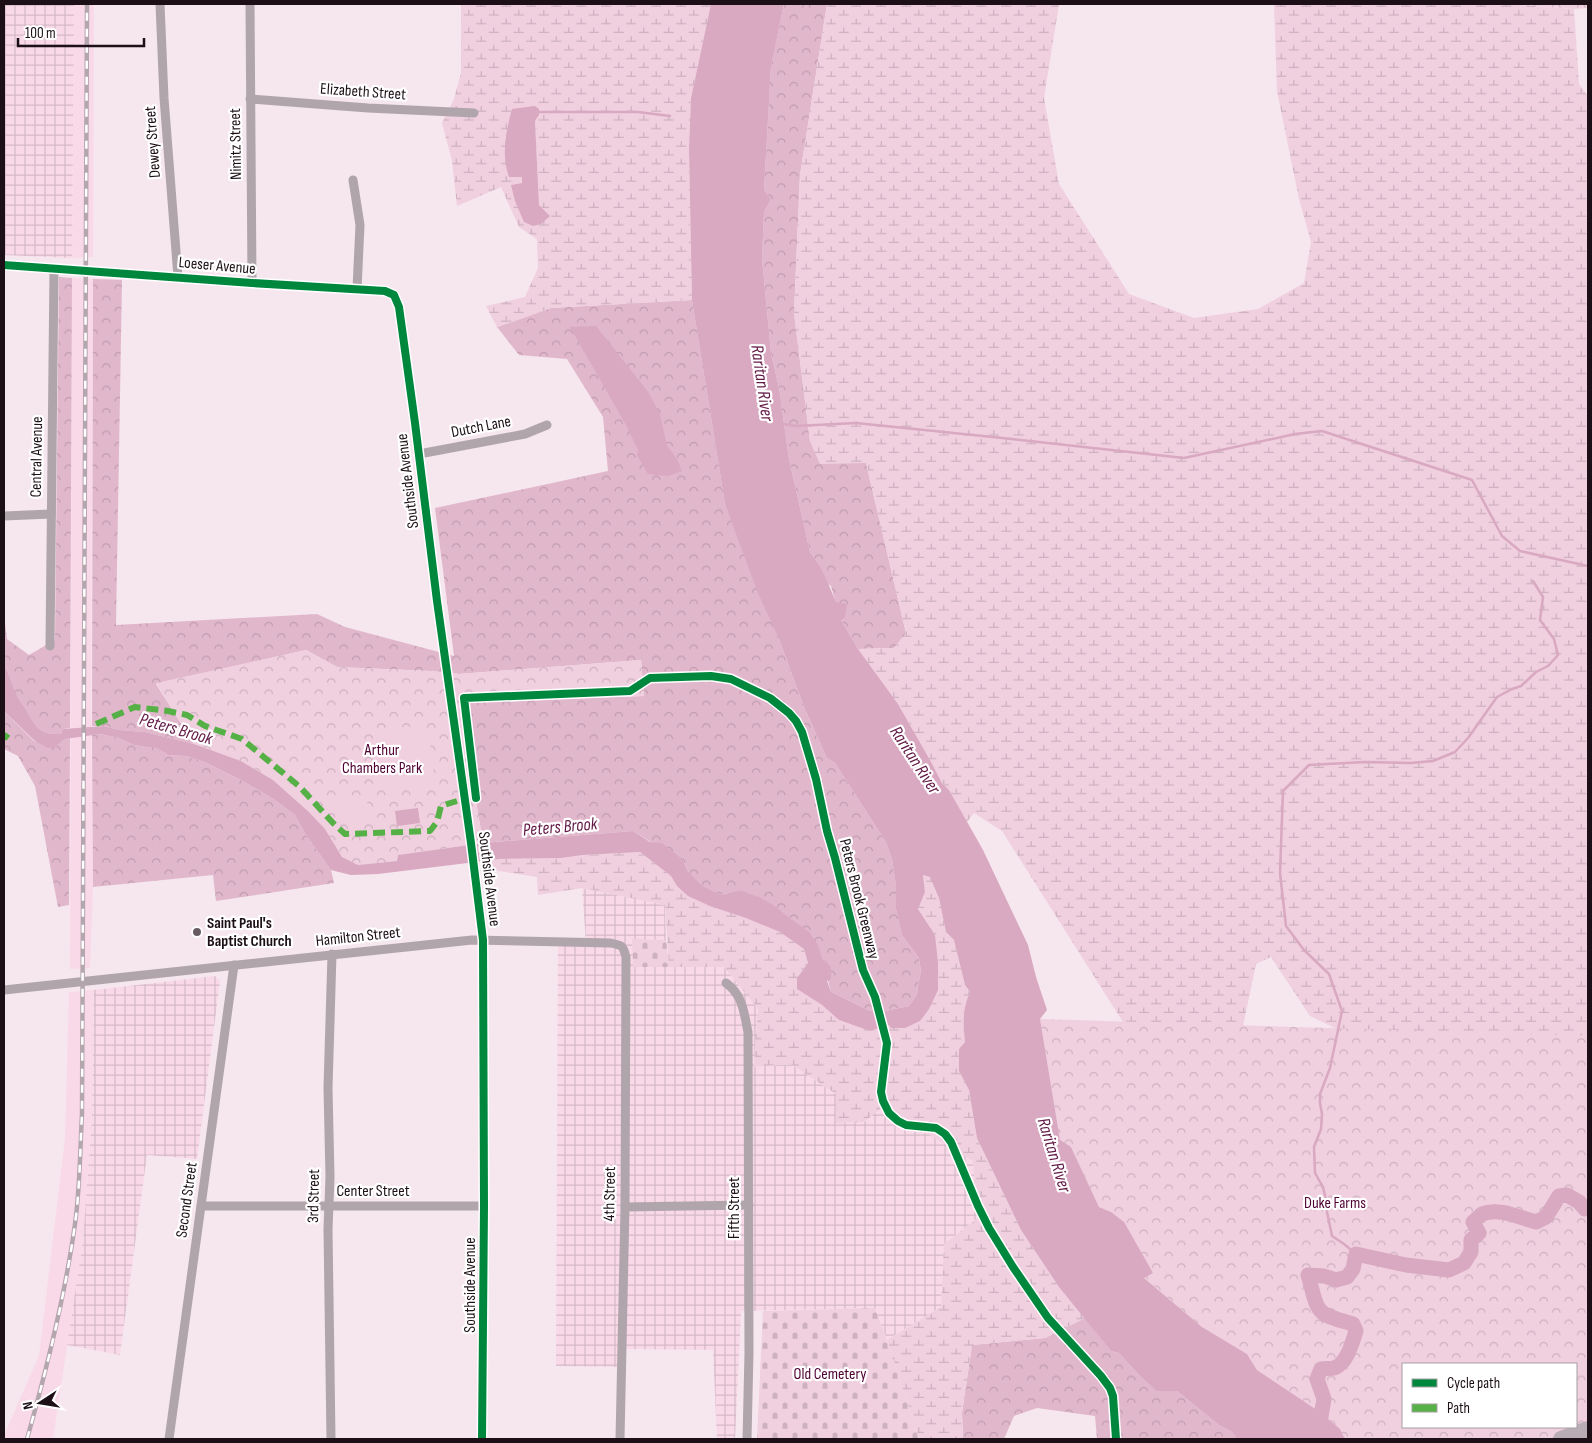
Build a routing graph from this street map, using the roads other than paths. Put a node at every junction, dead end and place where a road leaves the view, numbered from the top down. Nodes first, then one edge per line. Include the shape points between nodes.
1 (160, 4) edge
2 (250, 4) edge
3 (250, 98) junction
4 (474, 113) dead end
5 (353, 180) dead end
6 (4, 265) edge
7 (54, 269) junction
8 (178, 277) junction
9 (252, 283) junction
10 (357, 289) junction
11 (402, 326) joint
12 (547, 425) dead end
13 (419, 454) junction
14 (51, 514) junction
15 (4, 516) edge
16 (50, 646) dead end
17 (483, 940) junction
18 (624, 948) joint
19 (332, 954) junction
20 (234, 966) junction
21 (726, 983) dead end
22 (4, 990) edge
23 (749, 1205) junction
24 (201, 1206) junction
25 (329, 1206) junction
26 (484, 1206) junction
27 (625, 1207) junction
28 (1588, 1429) edge
29 (169, 1439) edge
30 (331, 1439) edge
31 (482, 1439) edge
32 (620, 1439) edge
33 (747, 1439) edge
34 (1561, 1439) edge

1 - 8 street, Dewey Street
2 - 3 street, Nimitz Street
3 - 4 street, Elizabeth Street
3 - 9 street, Nimitz Street
5 - 10 street via 360,225
6 - 7 street, Loeser Avenue
7 - 8 street, Loeser Avenue
7 - 14 street, Central Avenue
8 - 9 street, Loeser Avenue
9 - 10 street, Loeser Avenue
10 - 11 street, Loeser Avenue via 385,290 394,295
11 - 13 street, Southside Avenue
12 - 13 street, Dutch Lane via 525,434
13 - 17 street, Southside Avenue
14 - 15 street
14 - 16 street, Central Avenue
17 - 18 street, Hamilton Street via 610,942
17 - 19 street, Hamilton Street
17 - 26 street, Southside Avenue
18 - 27 street, 4th Street
19 - 20 street, Hamilton Street
19 - 25 street, 3rd Street
20 - 22 street, Hamilton Street
20 - 24 street, Second Street
21 - 23 street, Fifth Street via 742,1001 748,1032
23 - 27 street
23 - 33 street, Fifth Street
24 - 25 street, Center Street
24 - 29 street, Second Street
25 - 26 street, Center Street
25 - 30 street, 3rd Street
26 - 31 street, Southside Avenue
27 - 32 street, 4th Street
28 - 34 highway

